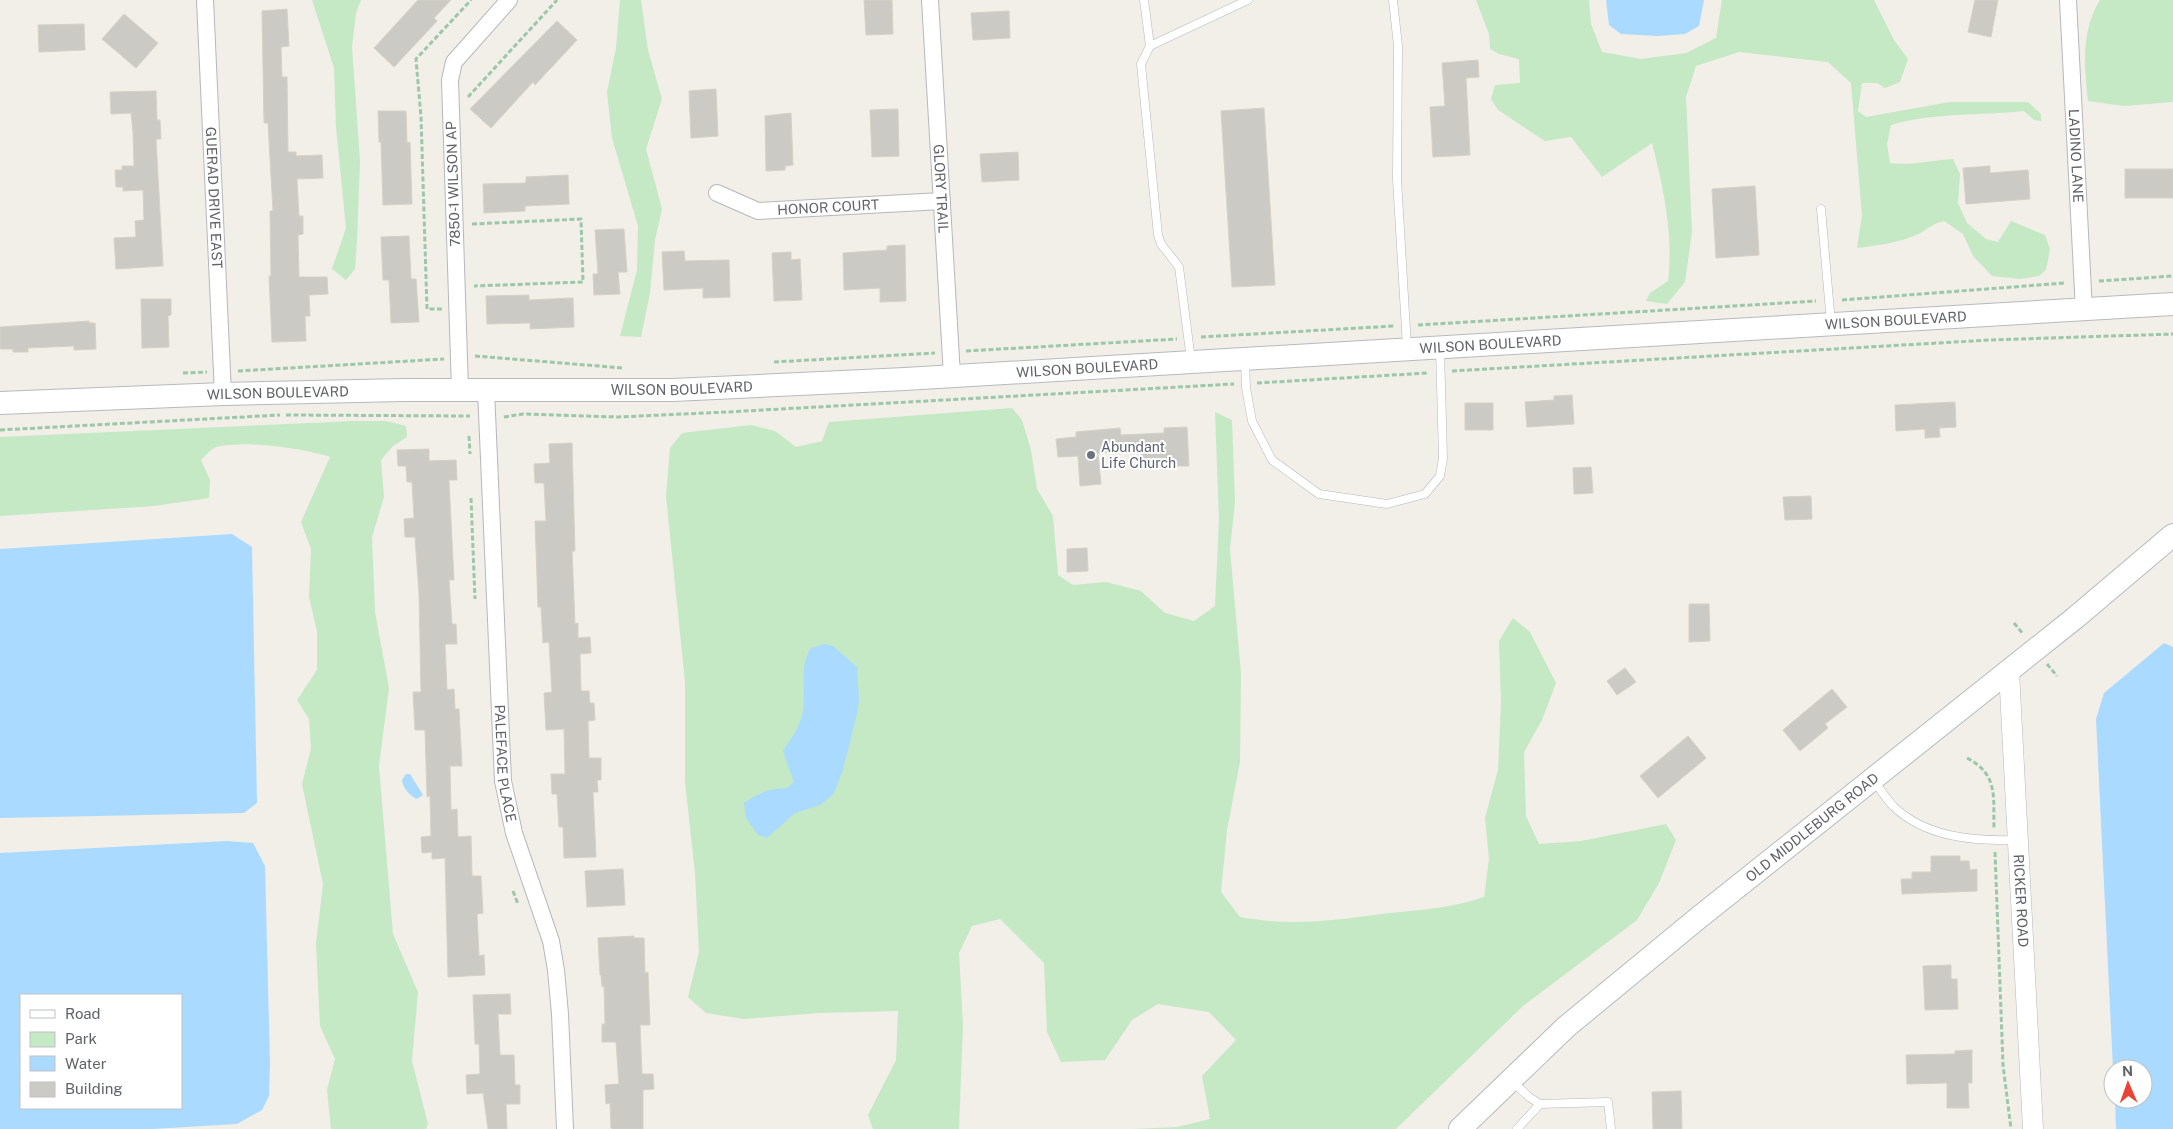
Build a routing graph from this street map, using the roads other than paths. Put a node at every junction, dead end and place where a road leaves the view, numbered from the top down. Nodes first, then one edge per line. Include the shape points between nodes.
1 (205, 0) edge
2 (509, 0) edge
3 (930, 0) edge
4 (1144, 0) edge
5 (1248, 0) edge
6 (1393, 0) edge
7 (2068, 0) edge
8 (1150, 46) junction
9 (717, 193) dead end
10 (942, 201) junction
11 (1821, 209) dead end
12 (2173, 304) edge
13 (2084, 311) junction
14 (1831, 325) junction
15 (1440, 347) junction
16 (1407, 349) junction
17 (1245, 359) junction
18 (1191, 362) junction
19 (952, 376) junction
20 (460, 390) junction
21 (486, 390) junction
22 (223, 394) junction
23 (0, 403) edge
24 (2173, 535) edge
25 (2009, 671) junction
26 (1873, 779) junction
27 (2018, 840) junction
28 (1510, 1078) junction
29 (1540, 1104) junction
30 (565, 1129) edge
31 (1460, 1129) edge
32 (1518, 1129) edge
33 (1611, 1129) edge
34 (2033, 1129) edge

1 - 22 street, GUERAD DRIVE EAST
2 - 20 street, 7850-1 WILSON AP via 454,62 450,80
3 - 10 street, GLORY TRAIL
4 - 8 lane
5 - 8 lane
6 - 16 lane via 1398,46 1397,179
7 - 13 street, LADINO LANE
8 - 18 lane via 1141,64 1158,235 1179,267
9 - 10 street, HONOR COURT via 758,211
10 - 19 street, GLORY TRAIL
11 - 14 lane
12 - 13 main road, WILSON BOULEVARD
13 - 14 main road, WILSON BOULEVARD
14 - 15 main road, WILSON BOULEVARD
15 - 16 main road, WILSON BOULEVARD
15 - 17 lane via 1443,458 1440,476 1425,494 1387,504 1319,494 1272,460 1252,421
16 - 17 main road, WILSON BOULEVARD
17 - 18 main road, WILSON BOULEVARD
18 - 19 main road, WILSON BOULEVARD
19 - 21 main road, WILSON BOULEVARD via 673,390
20 - 21 main road, WILSON BOULEVARD
20 - 22 main road, WILSON BOULEVARD
21 - 30 street, PALEFACE PLACE via 503,781 514,833 551,941 556,970
22 - 23 main road, WILSON BOULEVARD
24 - 25 main road, OLD MIDDLEBURG ROAD
25 - 26 main road, OLD MIDDLEBURG ROAD
25 - 27 street, RICKER ROAD
26 - 27 lane via 1893,805 1921,824 1952,837
26 - 28 main road, OLD MIDDLEBURG ROAD via 1566,1027
27 - 34 street, RICKER ROAD
28 - 29 lane
28 - 31 main road, OLD MIDDLEBURG ROAD
29 - 32 lane
29 - 33 lane via 1608,1102

